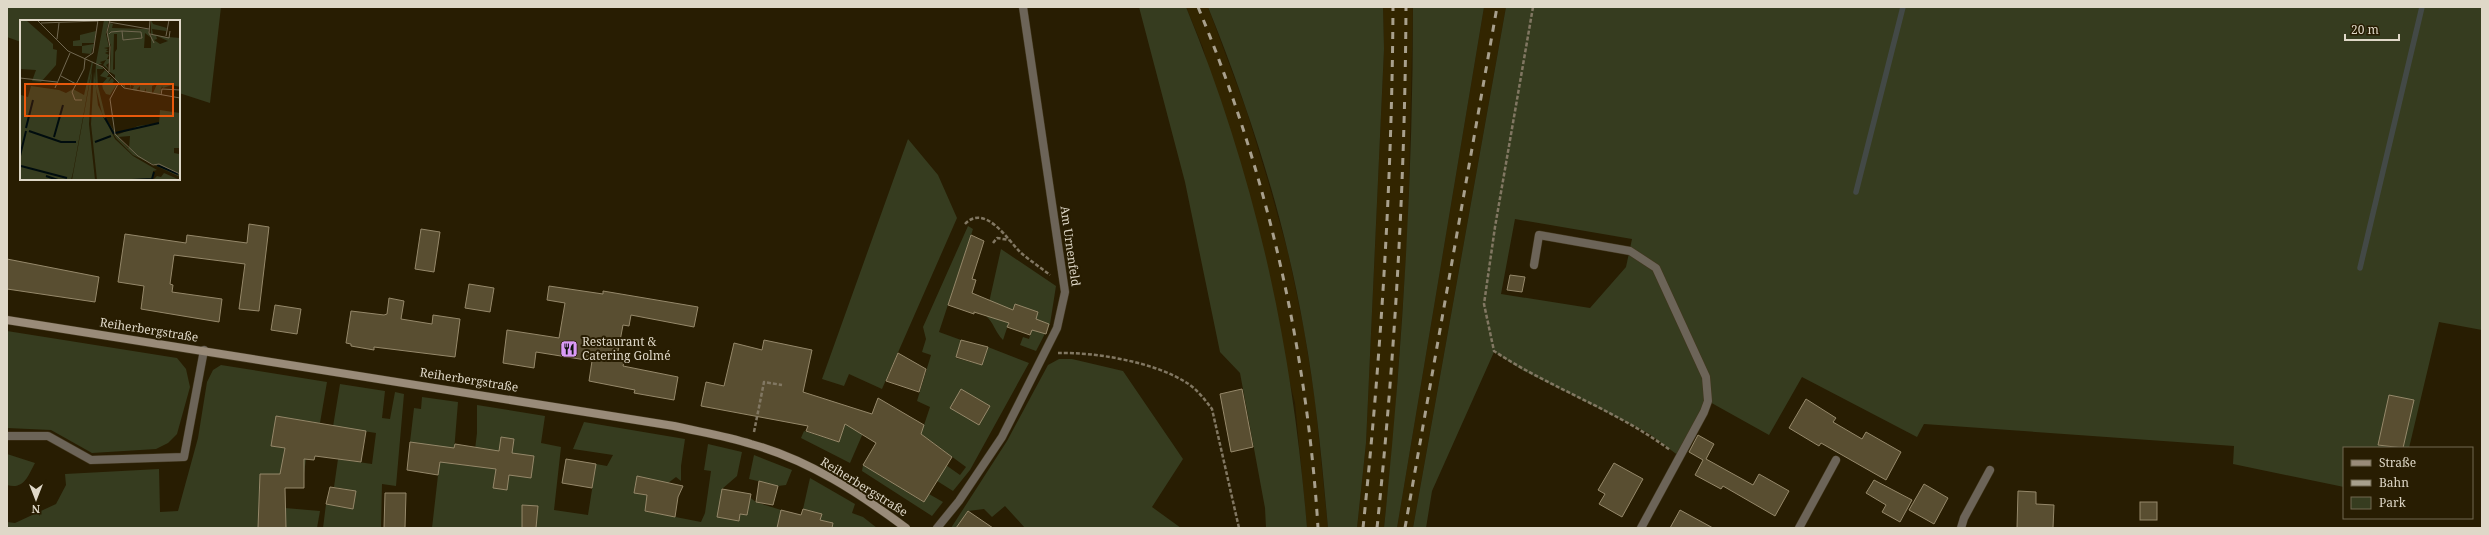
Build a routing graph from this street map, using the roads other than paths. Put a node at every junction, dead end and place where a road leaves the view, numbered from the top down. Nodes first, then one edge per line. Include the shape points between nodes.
1 (1023, 7) edge
2 (1534, 264) dead end
3 (7, 320) edge
4 (204, 350) junction
5 (7, 436) edge
6 (1836, 460) dead end
7 (1990, 470) dead end
8 (906, 528) edge
9 (937, 528) edge
10 (1641, 528) edge
11 (1799, 528) edge
12 (1961, 528) edge

1 - 9 street, Am Urnenfeld via 1064,287 1057,328 1002,437 959,501
2 - 10 street via 1539,235 1630,251 1656,268 1706,377 1708,401 1704,412
3 - 4 street, Reiherbergstraße
4 - 5 street via 184,457 91,460 48,436
4 - 8 street, Reiherbergstraße via 674,426 751,444 823,473
6 - 11 street
7 - 12 street

